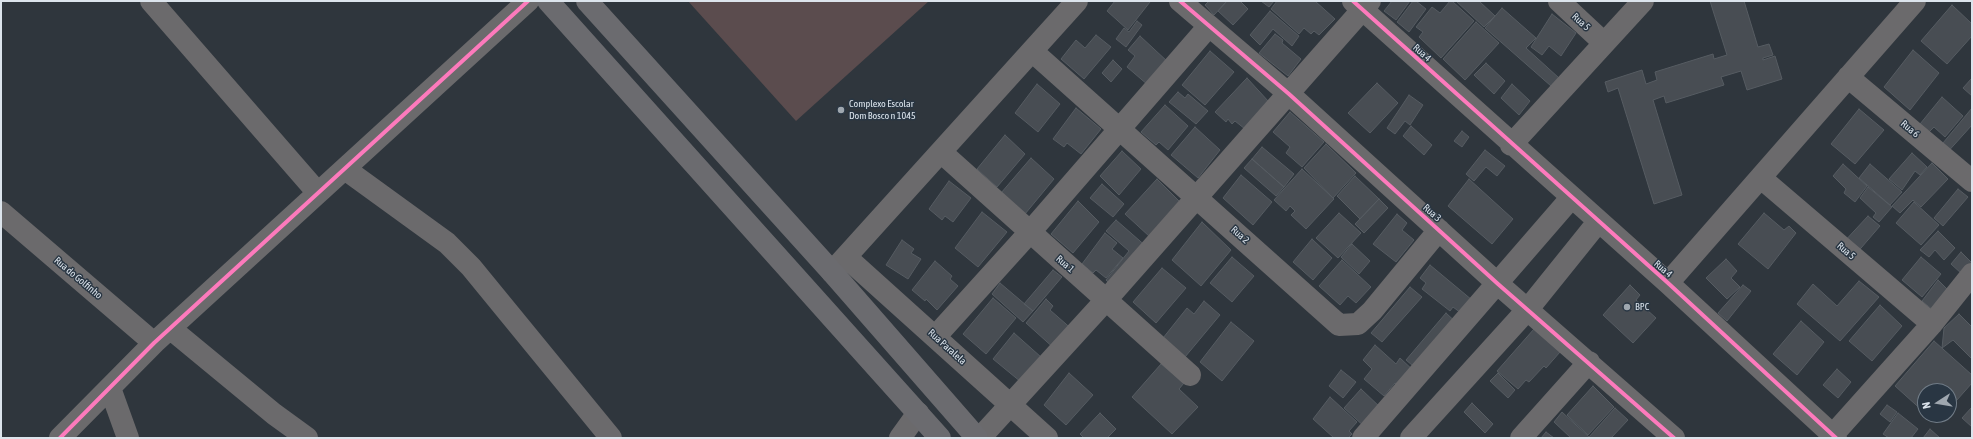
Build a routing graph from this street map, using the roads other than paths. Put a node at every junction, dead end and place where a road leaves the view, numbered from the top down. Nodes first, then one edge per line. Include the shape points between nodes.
1 (151, 1) edge
2 (528, 1) edge
3 (548, 1) edge
4 (588, 1) edge
5 (1077, 1) edge
6 (1180, 1) edge
7 (1559, 1) edge
8 (1644, 1) edge
9 (1915, 1) edge
10 (1362, 4) edge
11 (1209, 26) junction
12 (1604, 43) junction
13 (1032, 51) junction
14 (1848, 78) junction
15 (1289, 94) junction
16 (1120, 129) junction
17 (1512, 145) junction
18 (941, 152) junction
19 (345, 168) junction
20 (1760, 178) junction
21 (1972, 181) edge
22 (318, 193) junction
23 (1197, 197) junction
24 (1571, 198) junction
25 (1, 212) edge
26 (1598, 222) junction
27 (1439, 230) junction
28 (1030, 232) junction
29 (839, 265) junction
30 (1972, 274) edge
31 (1498, 284) junction
32 (1668, 284) junction
33 (1106, 300) junction
34 (1528, 309) junction
35 (1932, 324) junction
36 (171, 329) junction
37 (935, 337) junction
38 (154, 343) junction
39 (1589, 362) junction
40 (1190, 375) dead end
41 (110, 388) junction
42 (1011, 405) junction
43 (918, 413) junction
44 (1833, 437) edge
45 (60, 438) edge
46 (128, 438) edge
47 (306, 438) edge
48 (611, 438) edge
49 (900, 438) edge
50 (940, 438) edge
51 (979, 438) edge
52 (1047, 438) edge
53 (1363, 438) edge
54 (1411, 438) edge
55 (1521, 438) edge
56 (1674, 438) edge

1 - 22 street
2 - 19 street
3 - 43 main road
4 - 29 main road
5 - 13 street
6 - 11 street, Rua 3
7 - 12 street, Rua 5
8 - 12 street
9 - 14 street
10 - 15 street
10 - 17 street, Rua 4
11 - 15 street, Rua 3
11 - 16 street
12 - 17 street
13 - 16 street, Rua 2
13 - 18 street
14 - 20 street
14 - 21 street, Rua 6
15 - 23 street
15 - 27 street, Rua 3
16 - 23 street, Rua 2
16 - 28 street
17 - 24 street, Rua 4
18 - 28 street, Rua 1
18 - 29 street
19 - 22 street
19 - 48 street via 447,243 471,267
20 - 32 street
20 - 35 street, Rua 5
22 - 36 street
23 - 27 street, Rua 2 via 1338,325 1358,324 1368,315
23 - 33 street
24 - 26 street, Rua 4
24 - 31 street
25 - 38 street, Rua do Golfinho
26 - 32 street, Rua 4
26 - 34 street
27 - 31 street, Rua 3
28 - 33 street, Rua 1
28 - 37 street
29 - 37 street, Rua Paralela
29 - 51 main road
30 - 35 street
31 - 34 street, Rua 3
31 - 53 street
32 - 44 street, Rua 4
33 - 40 street, Rua 1
33 - 42 street
34 - 39 street, Rua 3
34 - 54 street
35 - 44 street
36 - 38 street
36 - 47 street
37 - 42 street, Rua Paralela
38 - 41 street
39 - 55 street
39 - 56 street, Rua 3
41 - 45 street
41 - 46 street
42 - 51 street
42 - 52 street, Rua Paralela
43 - 49 street
43 - 50 main road

